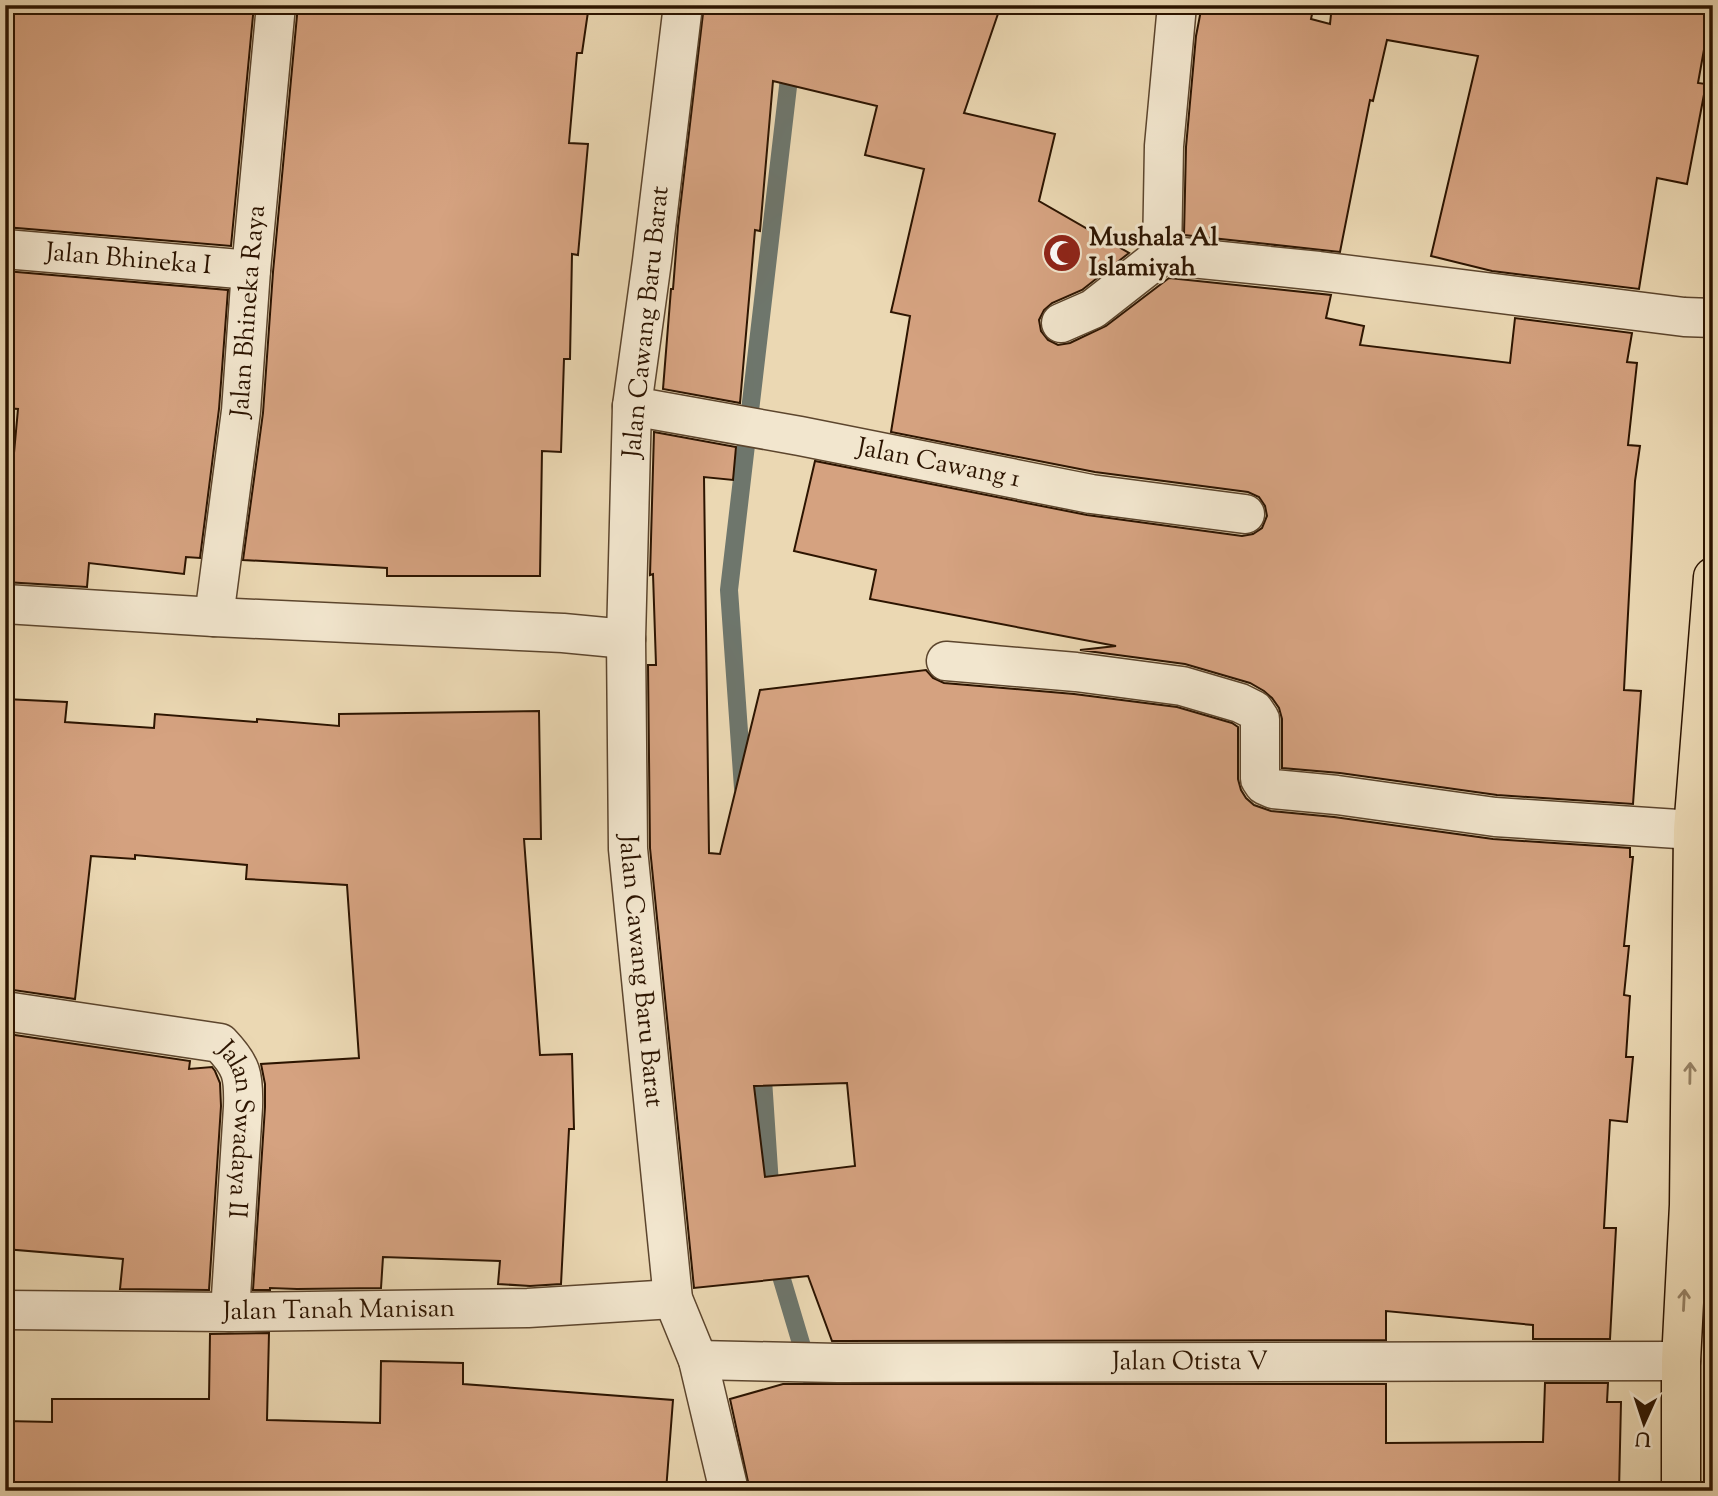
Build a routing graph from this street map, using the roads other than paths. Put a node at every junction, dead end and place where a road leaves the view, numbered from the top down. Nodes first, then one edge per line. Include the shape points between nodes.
1 (276, 5) edge
2 (683, 5) edge
3 (1177, 5) edge
4 (5, 250) edge
5 (1162, 255) junction
6 (251, 270) junction
7 (1713, 318) edge
8 (1061, 323) dead end
9 (632, 406) junction
10 (1245, 514) dead end
11 (1713, 576) edge
12 (5, 604) edge
13 (214, 617) junction
14 (626, 639) junction
15 (946, 661) dead end
16 (1693, 830) junction
17 (5, 1011) edge
18 (673, 1299) junction
19 (5, 1310) edge
20 (230, 1312) junction
21 (698, 1360) junction
22 (1681, 1361) junction
23 (729, 1491) edge
24 (1681, 1491) edge

1 - 6 street, Jalan Bhineka Raya
2 - 9 street, Jalan Cawang Baru Barat
3 - 5 street via 1164,146
4 - 6 street, Jalan Bhineka I
5 - 7 street
5 - 8 street via 1093,309
6 - 13 street, Jalan Bhineka Raya via 241,411
9 - 10 street, Jalan Cawang 1 via 1091,494
9 - 14 street, Jalan Cawang Baru Barat
11 - 16 main road
12 - 13 street
13 - 14 street
14 - 18 street, Jalan Cawang Baru Barat via 628,849
15 - 16 street via 1182,686 1240,703 1254,710 1259,719 1260,779 1273,789 1495,817
22 -> 16 main road via 1689,1205
17 - 20 street, Jalan Swadaya II via 220,1043 235,1059 244,1083
18 - 20 street, Jalan Tanah Manisan via 528,1308
18 - 21 street, Jalan Cawang Baru Barat
19 - 20 street, Jalan Tanah Manisan
21 - 22 street, Jalan Otista V
21 - 23 street, Jalan Cawang Baru Barat
22 - 24 main road

